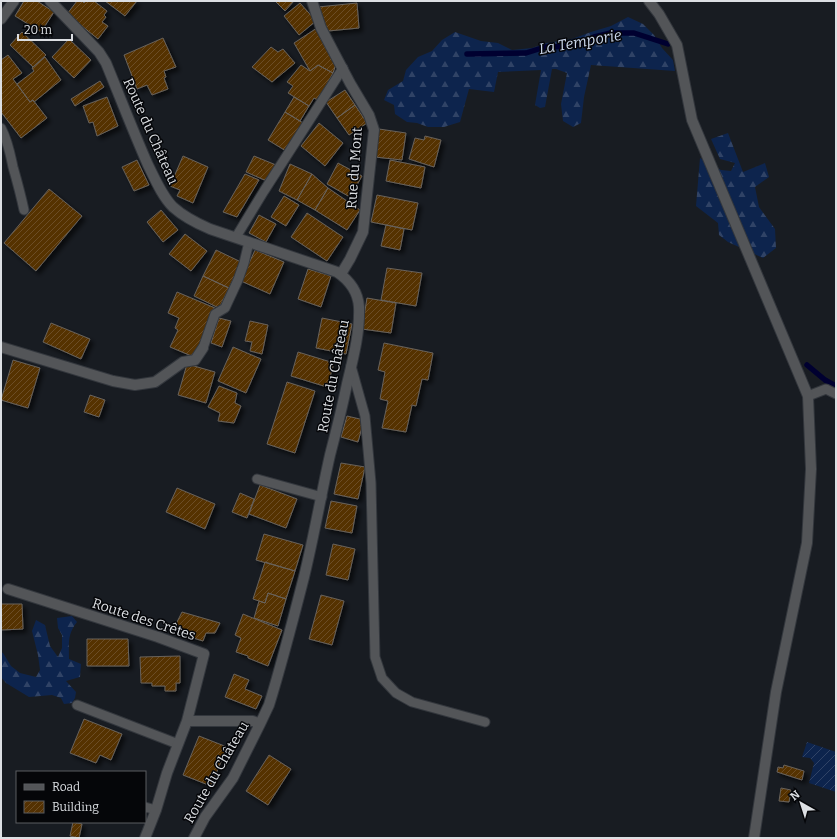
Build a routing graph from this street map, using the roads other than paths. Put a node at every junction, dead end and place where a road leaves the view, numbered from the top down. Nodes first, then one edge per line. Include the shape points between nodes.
1 (14, 1) edge
2 (50, 1) edge
3 (312, 1) edge
4 (649, 1) edge
5 (1, 19) edge
6 (343, 68) junction
7 (1, 128) edge
8 (24, 210) dead end
9 (236, 237) junction
10 (249, 242) junction
11 (341, 274) junction
12 (1, 347) edge
13 (203, 348) joint
14 (352, 366) junction
15 (836, 394) edge
16 (808, 396) junction
17 (256, 479) dead end
18 (322, 497) junction
19 (8, 589) dead end
20 (77, 705) dead end
21 (187, 721) junction
22 (486, 722) dead end
23 (260, 724) junction
24 (178, 744) junction
25 (146, 807) edge
26 (156, 810) junction
27 (145, 838) edge
28 (194, 838) edge
29 (754, 838) edge

1 - 5 street
2 - 9 street, Route du Château via 99,52 106,63 144,154 168,201 191,221
3 - 6 street, Rue du Mont via 321,28
4 - 16 street via 677,45 692,120
6 - 9 lane
6 - 11 street, Rue du Mont via 369,115 374,130 363,232
7 - 8 lane via 10,149
9 - 10 street, Route du Château
10 - 11 street, Route du Château
10 - 13 lane via 238,280 225,308 215,314
11 - 14 street, Route du Château via 350,284 359,305 359,323
12 - 13 street via 113,381 135,385 155,382 183,362 195,360
14 - 18 street, Route du Château
14 - 22 lane via 365,416 371,475 375,657 382,678 396,693 412,702
15 - 16 lane via 826,390
16 - 29 street via 811,469 807,543 776,692
17 - 18 lane
18 - 23 street, Route du Château via 276,682
19 - 21 street, Route des Crêtes via 204,654
20 - 24 lane
21 - 23 street via 253,721
21 - 24 street, Route des Crêtes
23 - 28 street, Route du Château via 233,778 205,817
24 - 26 street, Route des Crêtes
25 - 26 lane
26 - 27 street, Route des Crêtes

